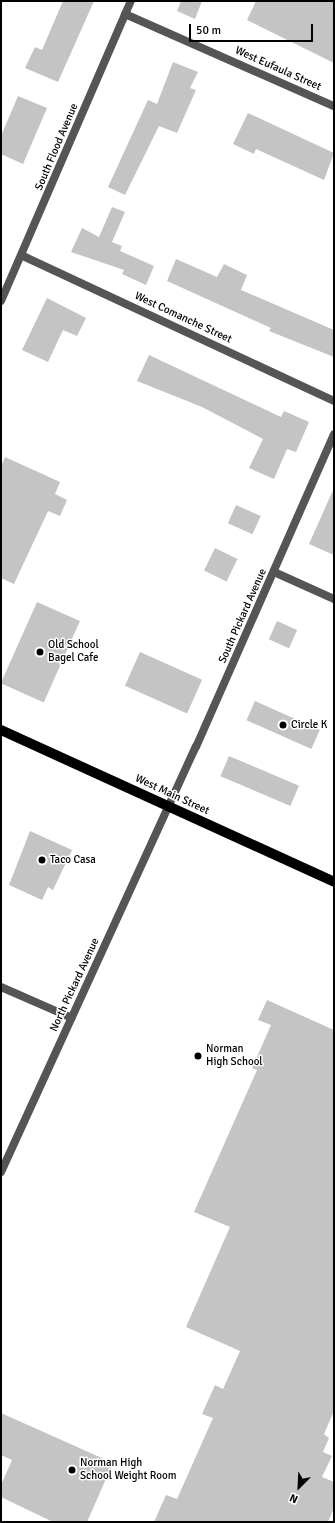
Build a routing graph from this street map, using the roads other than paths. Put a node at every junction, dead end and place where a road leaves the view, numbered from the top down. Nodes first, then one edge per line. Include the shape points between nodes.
1 (131, 1) edge
2 (125, 14) junction
3 (334, 106) edge
4 (23, 256) junction
5 (1, 301) edge
6 (334, 401) edge
7 (334, 434) edge
8 (274, 572) junction
9 (334, 599) edge
10 (1, 730) edge
11 (169, 806) junction
12 (334, 882) edge
13 (1, 987) edge
14 (72, 1018) junction
15 (1, 1172) edge

1 - 2 street, South Flood Avenue
2 - 3 street, West Eufaula Street
2 - 4 street, South Flood Avenue
4 - 5 street, South Flood Avenue
4 - 6 street, West Comanche Street
7 - 8 street, South Pickard Avenue
8 - 9 street
8 - 11 street, South Pickard Avenue
10 - 11 main road, West Main Street
11 - 12 main road, West Main Street
11 - 14 street, North Pickard Avenue
13 - 14 street
14 - 15 street, North Pickard Avenue

